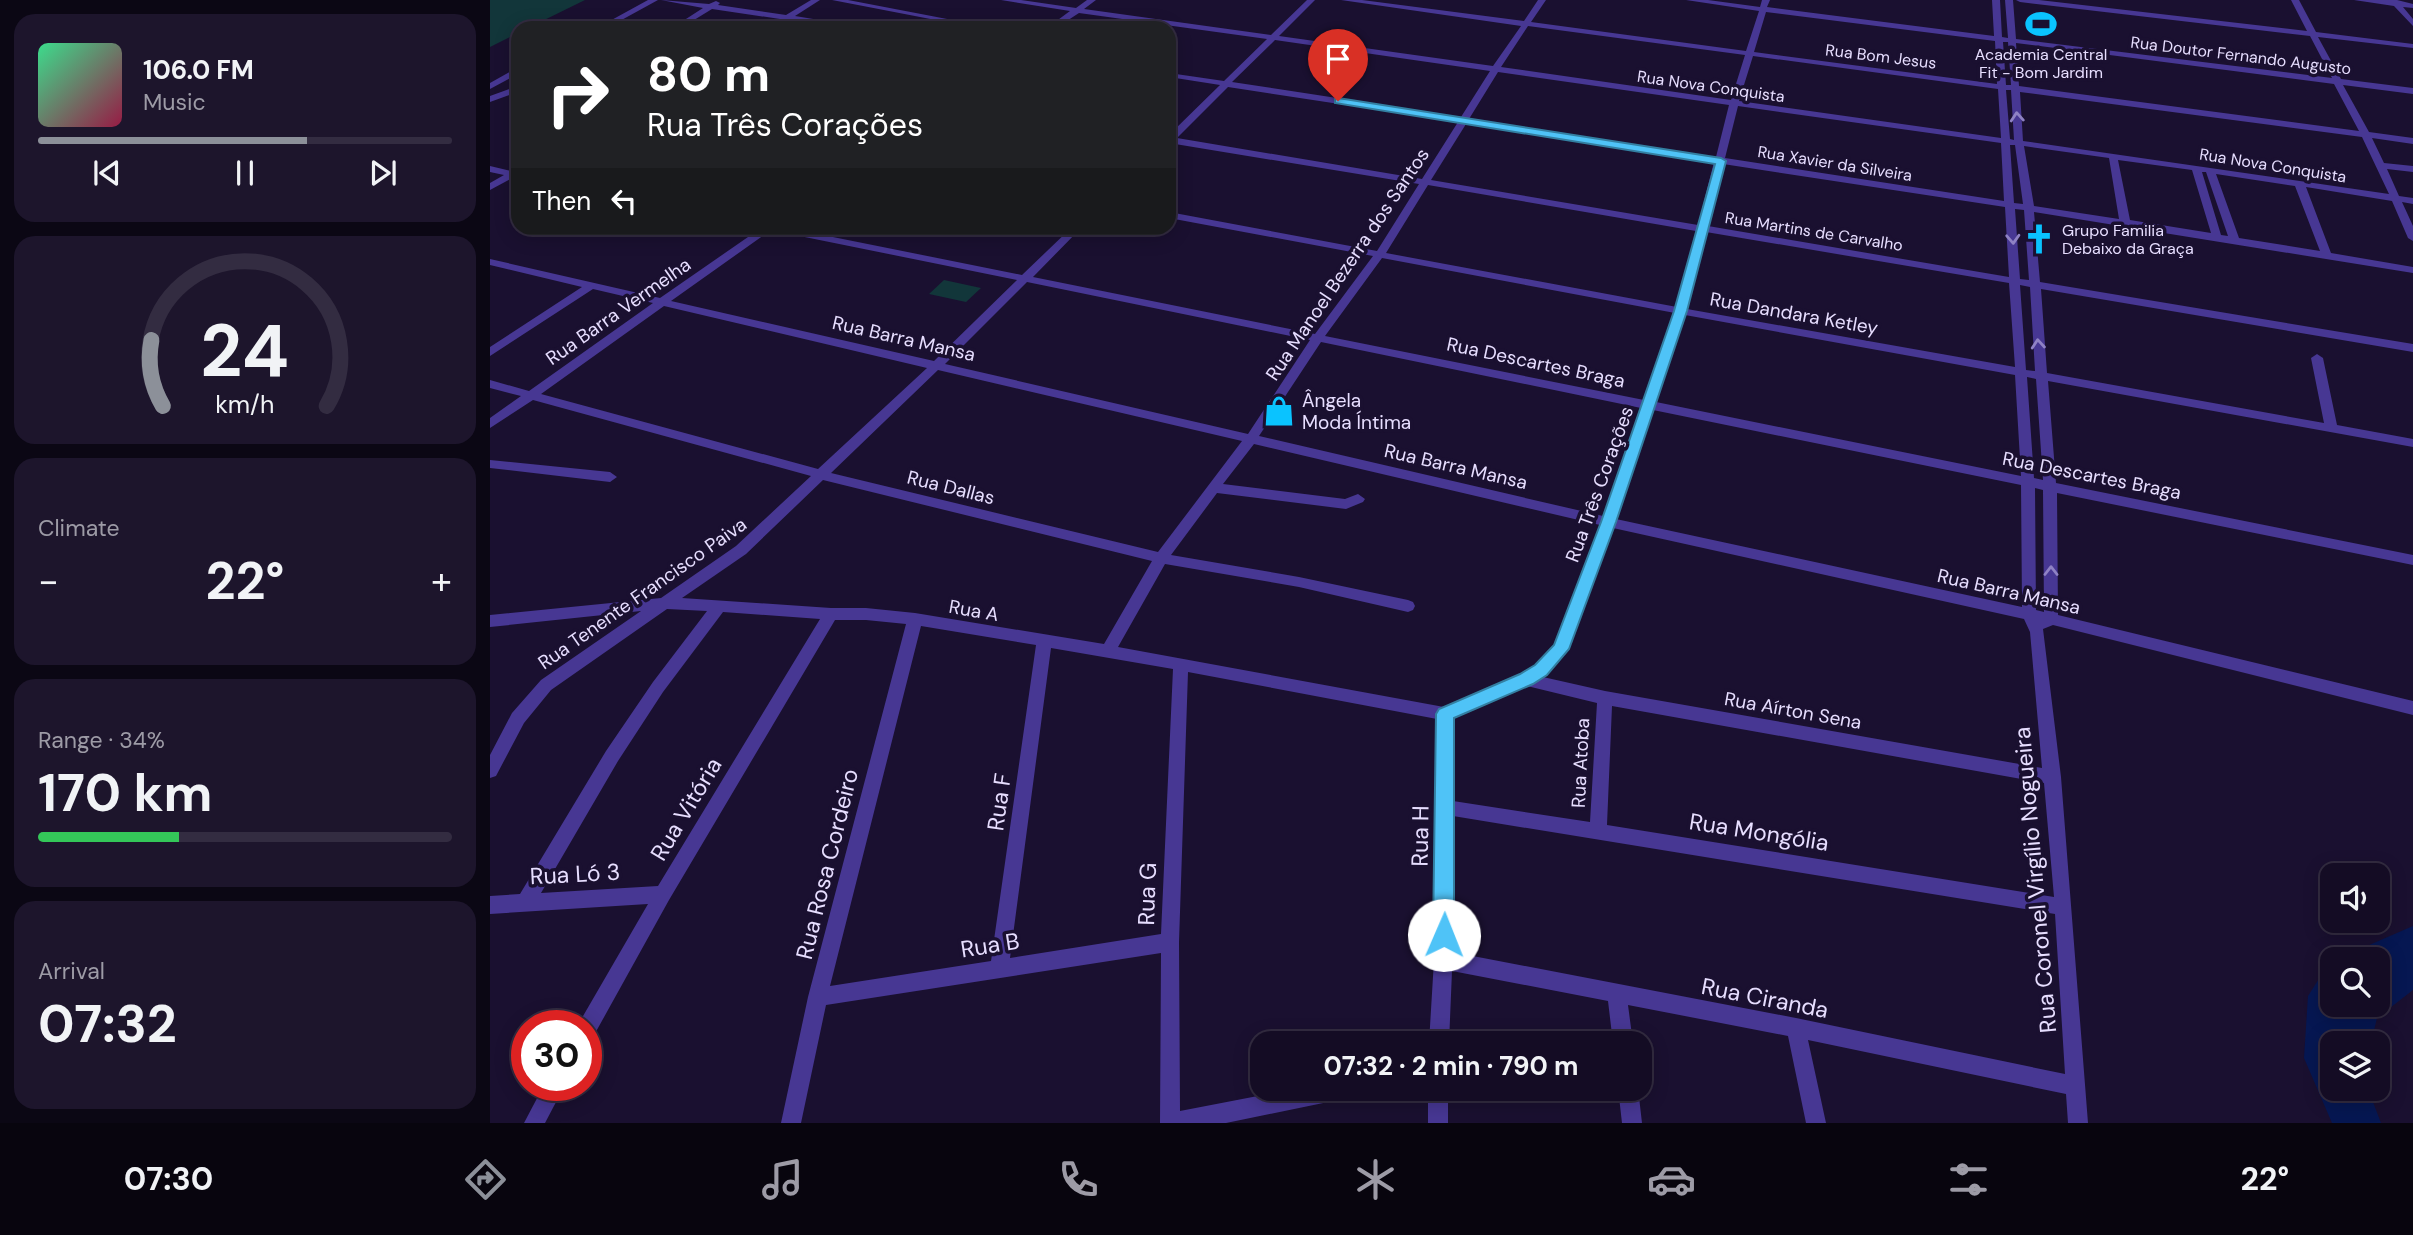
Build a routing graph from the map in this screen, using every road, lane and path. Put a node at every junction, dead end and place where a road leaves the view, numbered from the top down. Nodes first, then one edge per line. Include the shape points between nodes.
1 (654, 0) edge
2 (666, 0) edge
3 (816, 0) edge
4 (836, 0) edge
5 (1005, 0) edge
6 (1092, 0) edge
7 (1311, 0) edge
8 (1345, 0) edge
9 (1542, 0) edge
10 (1690, 0) edge
11 (1996, 0) edge
12 (2009, 0) edge
13 (2020, 0) edge
14 (2295, 0) edge
15 (2358, 0) edge
16 (2395, 2) edge
17 (716, 3) edge
18 (1764, 4) edge
19 (2084, 4) edge
20 (2413, 6) edge
21 (1077, 10) junction
22 (789, 16) junction
23 (614, 21) edge
24 (687, 21) edge
25 (781, 21) edge
26 (820, 21) edge
27 (952, 21) edge
28 (1061, 21) edge
29 (1157, 21) edge
30 (1528, 23) junction
31 (1176, 24) edge
32 (2413, 24) edge
33 (2312, 33) junction
34 (1274, 37) junction
35 (1999, 38) junction
36 (2012, 40) junction
37 (2413, 46) edge
38 (1749, 53) junction
39 (1496, 68) junction
40 (511, 76) edge
41 (1176, 76) edge
42 (2338, 82) junction
43 (1226, 84) junction
44 (2001, 86) junction
45 (490, 87) edge
46 (2015, 88) junction
47 (511, 91) edge
48 (2413, 91) edge
49 (511, 93) edge
50 (490, 99) edge
51 (1734, 104) junction
52 (1465, 120) junction
53 (1176, 133) edge
54 (2366, 135) junction
55 (1176, 141) edge
56 (2007, 141) junction
57 (2413, 141) edge
58 (2019, 144) junction
59 (2113, 157) junction
60 (1721, 161) junction
61 (2381, 165) junction
62 (2196, 168) junction
63 (490, 169) edge
64 (2413, 169) edge
65 (2210, 170) junction
66 (511, 172) edge
67 (511, 176) edge
68 (1426, 182) junction
69 (2299, 183) junction
70 (490, 187) edge
71 (2397, 199) junction
72 (2206, 201) junction
73 (2413, 201) edge
74 (2221, 204) junction
75 (2011, 205) junction
76 (2029, 208) junction
77 (1176, 216) edge
78 (2125, 223) junction
79 (1701, 229) junction
80 (758, 235) edge
81 (812, 235) edge
82 (1069, 235) edge
83 (2217, 237) junction
84 (2413, 238) edge
85 (2235, 240) junction
86 (1381, 253) junction
87 (2327, 255) junction
88 (490, 262) edge
89 (2413, 270) edge
90 (1027, 276) junction
91 (2015, 280) junction
92 (2034, 283) junction
93 (592, 285) junction
94 (663, 301) junction
95 (1681, 311) junction
96 (1319, 336) junction
97 (2413, 348) edge
98 (490, 352) edge
99 (2316, 358) dead end
100 (937, 365) junction
101 (2022, 371) junction
102 (2041, 374) junction
103 (490, 384) edge
104 (530, 395) junction
105 (1649, 405) junction
106 (490, 424) edge
107 (2331, 428) junction
108 (1252, 437) junction
109 (2413, 443) edge
110 (490, 464) edge
111 (822, 475) junction
112 (610, 477) dead end
113 (2028, 482) junction
114 (2050, 486) junction
115 (1214, 488) junction
116 (1358, 499) dead end
117 (1608, 522) junction
118 (1161, 558) junction
119 (2413, 560) edge
120 (667, 603) junction
121 (1408, 606) dead end
122 (719, 607) junction
123 (831, 614) junction
124 (2029, 614) junction
125 (915, 619) junction
126 (2052, 619) junction
127 (490, 621) edge
128 (2037, 632) junction
129 (1044, 642) junction
130 (1108, 651) junction
131 (1181, 666) junction
132 (1526, 679) junction
133 (1605, 698) junction
134 (2413, 708) edge
135 (1445, 714) junction
136 (490, 771) edge
137 (2053, 777) junction
138 (1445, 807) junction
139 (1598, 830) junction
140 (663, 894) junction
141 (526, 901) junction
142 (490, 905) edge
143 (2064, 907) junction
144 (1170, 942) junction
145 (1443, 960) junction
146 (999, 968) junction
147 (1617, 994) junction
148 (818, 997) junction
149 (597, 1010) edge
150 (1796, 1028) junction
151 (1440, 1031) edge
152 (1622, 1031) edge
153 (2076, 1086) junction
154 (546, 1101) edge
155 (1288, 1101) edge
156 (1438, 1101) edge
157 (1629, 1101) edge
158 (534, 1123) edge
159 (791, 1123) edge
160 (1172, 1123) edge
161 (1438, 1123) edge
162 (1632, 1123) edge
163 (1816, 1123) edge
164 (2078, 1123) edge

1 - 23 street
2 - 17 street
3 - 22 street
4 - 27 street
5 - 21 street, Rua Nova Conquista
6 - 21 street
7 - 34 street
8 - 30 street, Rua Bom Jesus
9 - 30 street, Rua Manoel Bezerra dos Santos
10 - 18 street, Rua Doutor Fernando Augusto
11 - 35 street, Rua Coronel Virgílio Nogueira
12 - 36 street
13 - 19 street
14 - 33 street
15 - 16 street
16 - 20 street
16 - 32 street
17 - 22 street
17 - 24 street
18 - 35 street, Rua Doutor Fernando Augusto
18 - 38 street, Rua Três Corações
19 - 33 street
21 - 28 street
21 - 29 street, Rua Nova Conquista
22 - 25 street
22 - 26 street
30 - 38 street, Rua Bom Jesus
30 - 39 street, Rua Manoel Bezerra dos Santos
31 - 34 street, Rua Nova Conquista
33 - 37 street
33 - 42 street
34 - 39 street, Rua Nova Conquista
34 - 43 street
35 - 36 street, Rua Doutor Fernando Augusto
35 - 44 street, Rua Coronel Virgílio Nogueira
36 - 42 street, Rua Doutor Fernando Augusto
36 - 46 street
38 - 44 street, Rua Bom Jesus
38 - 51 street, Rua Três Corações
39 - 51 street, Rua Nova Conquista
39 - 52 street, Rua Manoel Bezerra dos Santos
40 - 45 street
41 - 43 street, Rua Xavier da Silveira
42 - 48 street, Rua Doutor Fernando Augusto
42 - 54 street
43 - 52 street, Rua Xavier da Silveira
43 - 53 street
44 - 46 street, Rua Bom Jesus
44 - 56 street, Rua Coronel Virgílio Nogueira
45 - 47 street
46 - 54 street, Rua Bom Jesus
58 -> 46 street
49 - 50 street
51 - 56 street, Rua Nova Conquista
51 - 60 street, Rua Três Corações
52 - 60 street, Rua Xavier da Silveira
52 - 68 street, Rua Manoel Bezerra dos Santos
54 - 57 street, Rua Bom Jesus
54 - 61 street
55 - 68 street, Rua Martins de Carvalho
56 - 58 street, Rua Nova Conquista
56 - 75 street, Rua Coronel Virgílio Nogueira
58 - 59 street, Rua Nova Conquista
58 - 76 street
59 - 62 street, Rua Nova Conquista
59 - 78 street
60 - 75 street, Rua Xavier da Silveira
60 - 79 street, Rua Três Corações
61 - 64 street
61 - 71 street
62 - 65 street, Rua Nova Conquista
62 - 72 street
63 - 66 street
65 - 69 street, Rua Nova Conquista
65 - 74 street
67 - 70 street
68 - 79 street, Rua Martins de Carvalho
68 - 86 street, Rua Manoel Bezerra dos Santos
69 - 71 street, Rua Nova Conquista
69 - 87 street
71 - 73 street, Rua Nova Conquista
71 - 84 street
72 - 74 street
72 - 83 street
74 - 85 street
75 - 76 street, Rua Xavier da Silveira
75 -> 91 street, Rua Coronel Virgílio Nogueira
76 - 78 street, Rua Xavier da Silveira
76 - 92 street
77 - 86 street, Rua Dandara Ketley
78 - 83 street, Rua Xavier da Silveira
79 - 91 street, Rua Martins de Carvalho
79 - 95 street, Rua Três Corações
80 - 94 street, Rua Barra Vermelha
81 - 90 street, Rua Descartes Braga
82 - 90 street, Rua Tenente Francisco Paiva
83 - 85 street, Rua Xavier da Silveira
85 - 87 street, Rua Xavier da Silveira
86 - 95 street, Rua Dandara Ketley
86 - 96 street, Rua Manoel Bezerra dos Santos
87 - 89 street, Rua Xavier da Silveira
88 - 93 street, Rua Barra Mansa
90 - 96 street, Rua Descartes Braga
90 - 100 street, Rua Tenente Francisco Paiva
91 - 92 street, Rua Martins de Carvalho
91 - 101 street, Rua Coronel Virgílio Nogueira
92 - 97 street, Rua Martins de Carvalho
102 -> 92 street
93 - 94 street, Rua Barra Mansa
93 - 98 street
94 - 100 street, Rua Barra Mansa
94 - 104 street, Rua Barra Vermelha
95 - 101 street, Rua Dandara Ketley
95 - 105 street, Rua Três Corações
96 - 105 street, Rua Descartes Braga
96 - 108 street, Rua Manoel Bezerra dos Santos
99 - 107 street
100 - 108 street, Rua Barra Mansa
100 - 111 street, Rua Tenente Francisco Paiva
101 - 102 street, Rua Dandara Ketley
101 - 113 street, Rua Coronel Virgílio Nogueira
102 - 107 street, Rua Dandara Ketley
102 - 114 street
103 - 104 street, Rua Dallas
104 - 106 street, Rua Barra Vermelha
104 - 111 street, Rua Dallas
105 - 113 street, Rua Descartes Braga
105 - 117 street, Rua Três Corações
107 - 109 street, Rua Dandara Ketley
108 - 115 street, Rua Manoel Bezerra dos Santos
108 - 117 street, Rua Barra Mansa
110 - 112 street
111 - 118 street, Rua Dallas
111 - 120 street, Rua Tenente Francisco Paiva via 741,550
113 - 114 street, Rua Descartes Braga
113 - 124 street, Rua Coronel Virgílio Nogueira
114 - 119 street, Rua Descartes Braga
126 -> 114 street
115 - 116 street via 1346,503
115 - 118 street, Rua Manoel Bezerra dos Santos
117 - 124 street, Rua Barra Mansa
117 - 132 street, Rua Três Corações via 1561,649
118 - 121 street, Rua Dallas
118 - 130 street, Rua Manoel Bezerra dos Santos
120 - 122 street, Rua A
120 - 127 street, Rua A
120 - 136 street, Rua Tenente Francisco Paiva via 546,685 519,718
122 - 123 street, Rua A
122 - 141 street via 612,756
123 - 125 street, Rua A
123 - 140 street, Rua Vitória
124 - 126 street, Rua Barra Mansa
124 - 128 street, Rua Coronel Virgílio Nogueira
125 - 129 street, Rua A
125 - 148 street, Rua Rosa Cordeiro
126 - 128 street
126 - 134 street, Rua Barra Mansa
128 - 137 street, Rua Coronel Virgílio Nogueira
129 - 130 street, Rua A
129 - 146 street, Rua F
130 - 131 street, Rua A
131 - 135 street, Rua A
131 - 144 street, Rua G
132 - 133 street, Rua Aírton Sena
132 - 135 street, Rua Três Corações
133 - 137 street, Rua Aírton Sena
133 - 139 street, Rua Atoba
135 - 138 street, Rua H
137 - 143 street, Rua Coronel Virgílio Nogueira
138 - 139 street, Rua Mongólia
138 - 145 street, Rua H
139 - 143 street, Rua Mongólia
140 - 141 street, Rua Ló 3
140 - 149 street, Rua Vitória
141 - 142 street, Rua Ló 3
143 - 153 street, Rua Coronel Virgílio Nogueira
144 - 146 street, Rua B
144 - 160 street, Rua G
145 - 147 street, Rua Ciranda
145 - 151 street, Rua H
146 - 148 street, Rua B
147 - 150 street, Rua Ciranda
147 - 152 street
148 - 159 street, Rua Rosa Cordeiro
150 - 153 street, Rua Ciranda
150 - 163 street
153 - 164 street, Rua Coronel Virgílio Nogueira
154 - 158 street
155 - 160 street
156 - 161 street
157 - 162 street

